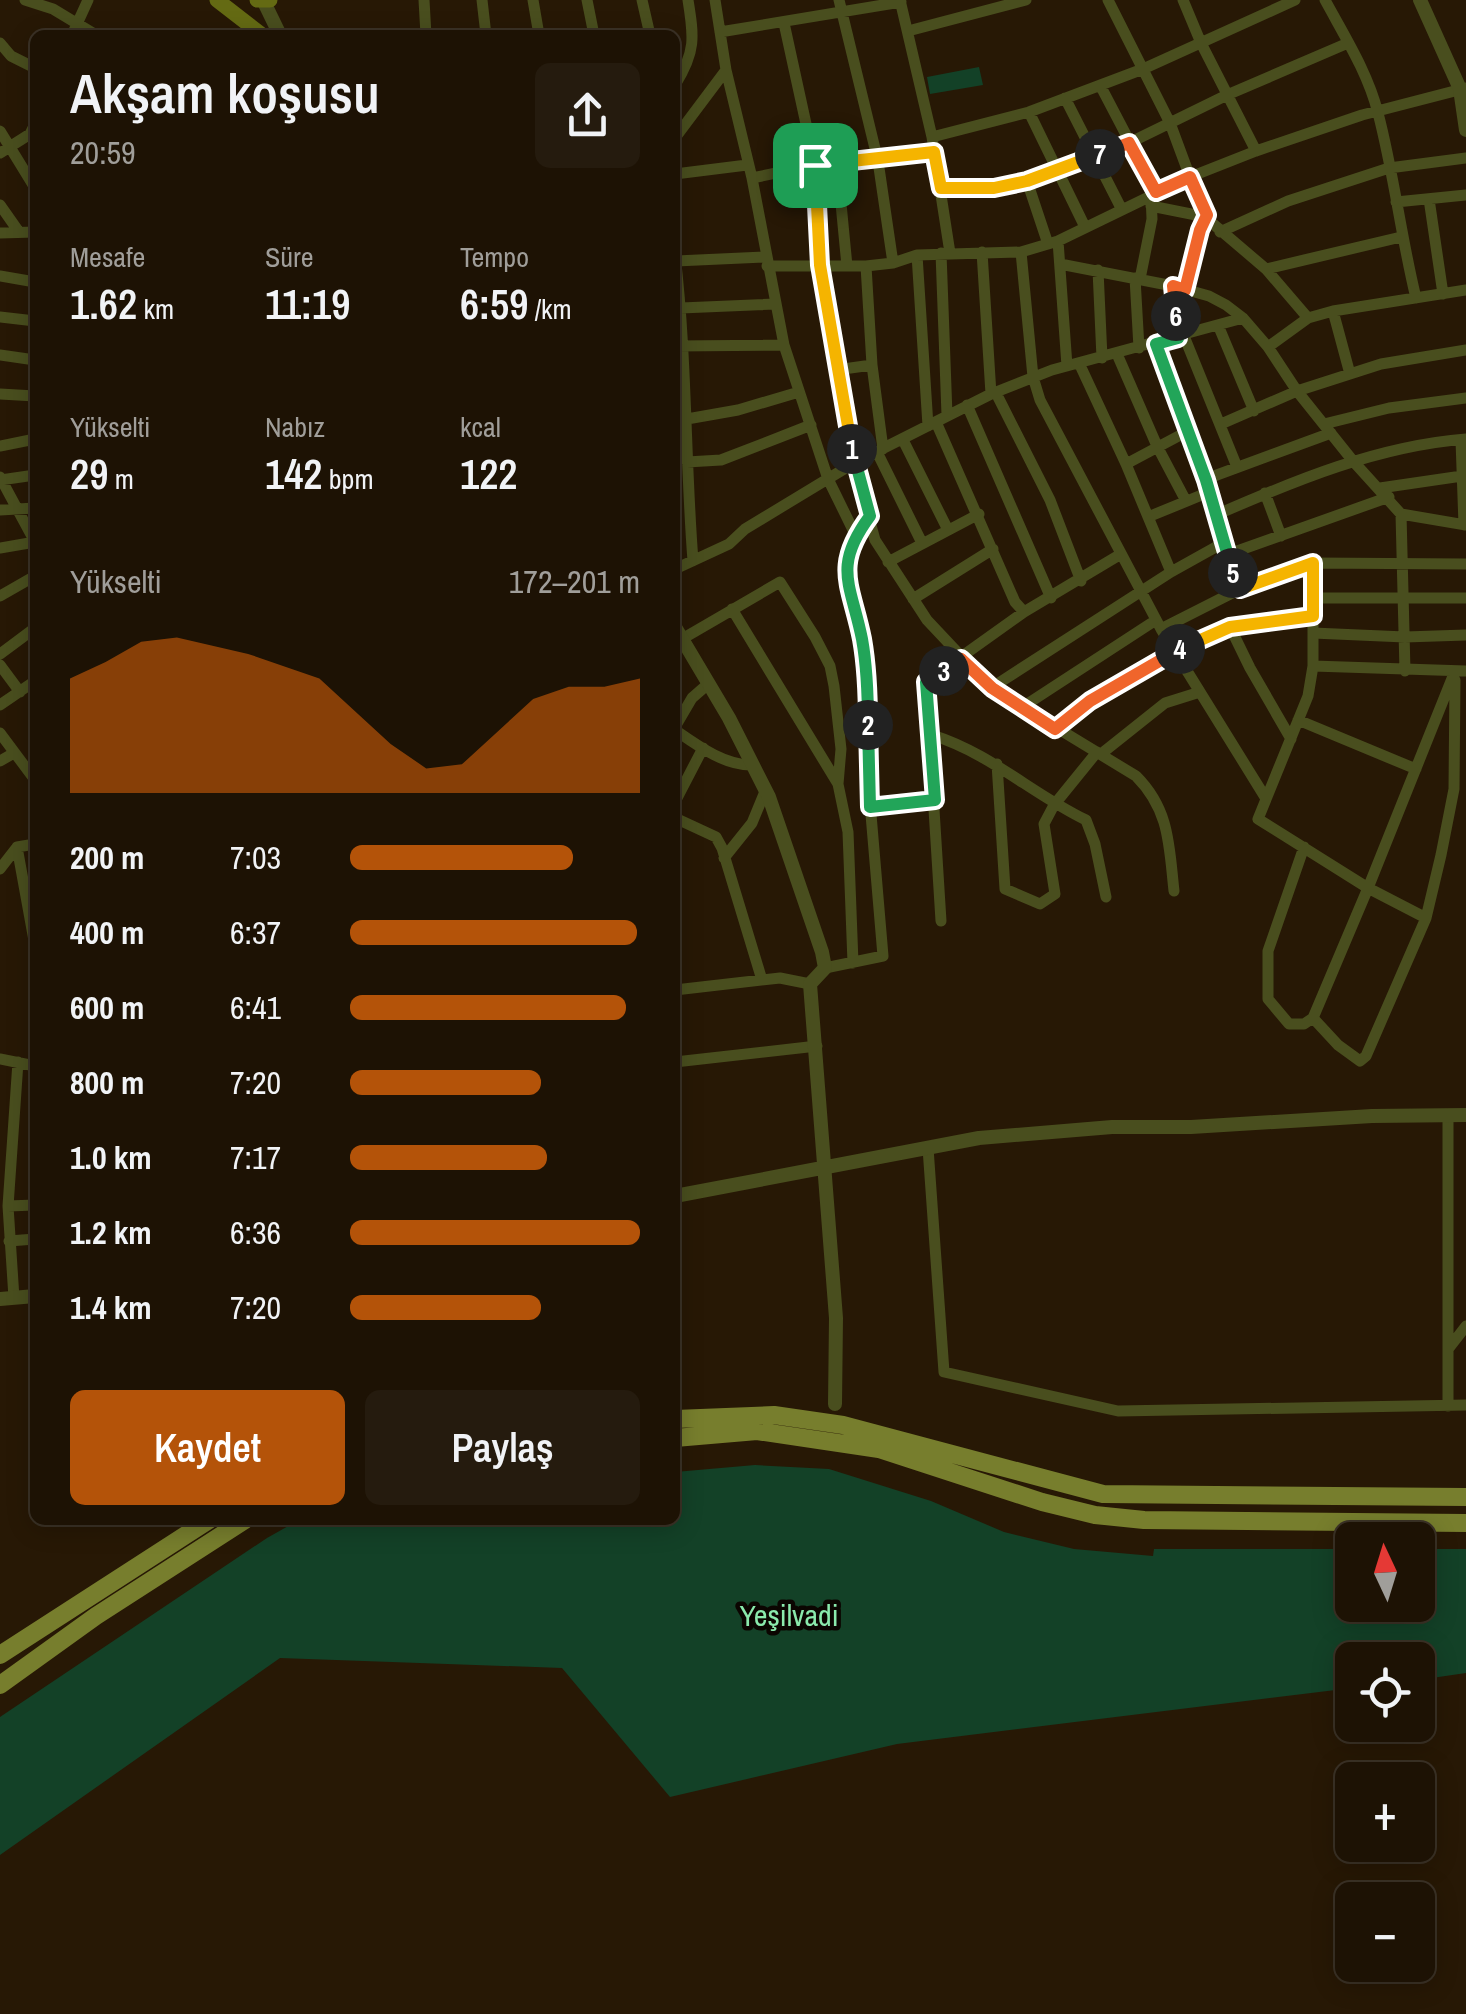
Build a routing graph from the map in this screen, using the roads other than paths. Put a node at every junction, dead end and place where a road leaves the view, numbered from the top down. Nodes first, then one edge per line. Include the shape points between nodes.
1 (26, 0) edge
2 (88, 0) edge
3 (217, 0) edge
4 (263, 0) edge
5 (424, 0) edge
6 (482, 0) edge
7 (533, 0) edge
8 (587, 0) edge
9 (642, 0) edge
10 (688, 0) edge
11 (716, 0) edge
12 (1108, 0) edge
13 (1184, 0) edge
14 (1295, 0) edge
15 (1325, 0) edge
16 (901, 1) edge
17 (1022, 1) edge
18 (1425, 1) edge
19 (840, 5) edge
20 (784, 24) junction
21 (75, 29) edge
22 (256, 30) edge
23 (278, 30) edge
24 (426, 30) edge
25 (485, 30) edge
26 (537, 30) edge
27 (593, 30) edge
28 (649, 30) edge
29 (908, 31) junction
30 (720, 32) junction
31 (0, 43) edge
32 (1201, 43) junction
33 (1348, 43) junction
34 (11, 56) junction
35 (0, 66) edge
36 (30, 66) edge
37 (1143, 69) junction
38 (726, 70) junction
39 (680, 76) edge
40 (1100, 85) junction
41 (1463, 88) edge
42 (1227, 95) junction
43 (1065, 98) junction
44 (1378, 111) junction
45 (1029, 112) junction
46 (1170, 123) junction
47 (680, 127) edge
48 (1466, 130) edge
49 (0, 132) edge
50 (30, 134) edge
51 (932, 137) junction
52 (1129, 143) junction
53 (5, 150) edge
54 (1256, 151) junction
55 (934, 152) junction
56 (1092, 157) junction
57 (1466, 158) edge
58 (878, 161) junction
59 (837, 162) junction
60 (815, 165) junction
61 (1389, 168) junction
62 (1058, 170) junction
63 (749, 172) junction
64 (680, 174) edge
65 (1190, 177) junction
66 (1027, 181) junction
67 (30, 182) edge
68 (941, 188) junction
69 (1466, 195) edge
70 (1152, 198) junction
71 (1428, 199) junction
72 (1396, 202) junction
73 (0, 205) edge
74 (1121, 208) junction
75 (1207, 216) junction
76 (1085, 227) junction
77 (19, 232) junction
78 (30, 232) edge
79 (1220, 232) junction
80 (0, 233) edge
81 (1401, 237) junction
82 (1053, 242) junction
83 (982, 252) junction
84 (1021, 252) junction
85 (946, 253) junction
86 (916, 254) junction
87 (680, 258) edge
88 (766, 261) junction
89 (894, 263) junction
90 (1060, 264) junction
91 (820, 265) junction
92 (847, 266) junction
93 (866, 266) junction
94 (1098, 270) junction
95 (1266, 270) junction
96 (0, 276) edge
97 (1137, 278) junction
98 (30, 281) edge
99 (1179, 288) junction
100 (1466, 290) edge
101 (1443, 294) junction
102 (1416, 298) junction
103 (680, 303) edge
104 (775, 304) junction
105 (1333, 310) junction
106 (0, 318) edge
107 (1243, 318) junction
108 (1308, 318) junction
109 (30, 321) edge
110 (1218, 325) junction
111 (1181, 337) junction
112 (1156, 344) junction
113 (784, 345) junction
114 (680, 346) edge
115 (1268, 347) junction
116 (1139, 348) junction
117 (1466, 350) edge
118 (1118, 354) junction
119 (0, 355) edge
120 (1102, 358) junction
121 (30, 359) edge
122 (872, 365) junction
123 (1073, 365) junction
124 (836, 370) junction
125 (1350, 374) junction
126 (1032, 378) junction
127 (681, 382) edge
128 (799, 392) junction
129 (1298, 392) junction
130 (993, 393) junction
131 (0, 394) edge
132 (30, 396) edge
133 (1466, 398) edge
134 (967, 406) junction
135 (1254, 411) junction
136 (683, 415) edge
137 (937, 421) junction
138 (1221, 424) junction
139 (811, 425) junction
140 (1328, 428) junction
141 (1188, 432) junction
142 (30, 439) edge
143 (904, 440) junction
144 (1464, 440) edge
145 (0, 446) edge
146 (1157, 446) junction
147 (880, 451) junction
148 (683, 457) edge
149 (1353, 461) junction
150 (854, 463) junction
151 (1126, 464) junction
152 (1237, 467) junction
153 (30, 476) edge
154 (1462, 476) junction
155 (0, 479) edge
156 (828, 479) junction
157 (1208, 486) junction
158 (1266, 493) junction
159 (1384, 493) junction
160 (1186, 501) junction
161 (30, 509) edge
162 (0, 510) edge
163 (18, 510) junction
164 (979, 514) junction
165 (1401, 514) junction
166 (1216, 515) junction
167 (870, 516) junction
168 (1148, 516) junction
169 (1465, 525) edge
170 (948, 530) junction
171 (30, 533) edge
172 (856, 536) junction
173 (1280, 536) junction
174 (30, 543) edge
175 (922, 543) junction
176 (0, 548) edge
177 (993, 548) junction
178 (1225, 549) junction
179 (1121, 554) junction
180 (693, 561) junction
181 (888, 562) junction
182 (1404, 562) junction
183 (1313, 563) junction
184 (1466, 564) edge
185 (680, 567) edge
186 (1171, 572) junction
187 (30, 579) edge
188 (1081, 581) junction
189 (1240, 589) junction
190 (1141, 592) junction
191 (0, 596) edge
192 (1051, 598) junction
193 (1312, 598) junction
194 (1405, 598) junction
195 (1466, 598) edge
196 (913, 599) junction
197 (732, 609) junction
198 (1024, 612) junction
199 (1313, 616) junction
200 (1159, 624) junction
201 (1230, 627) junction
202 (30, 632) edge
203 (1313, 633) junction
204 (1466, 635) edge
205 (680, 638) edge
206 (1406, 638) junction
207 (680, 644) edge
208 (1177, 651) junction
209 (0, 654) edge
210 (961, 659) junction
211 (0, 666) edge
212 (1313, 666) junction
213 (1405, 671) junction
214 (1460, 671) edge
215 (708, 684) junction
216 (30, 685) edge
217 (992, 688) junction
218 (20, 692) junction
219 (1200, 692) junction
220 (0, 705) edge
221 (1022, 708) junction
222 (680, 719) edge
223 (1298, 720) junction
224 (1055, 729) junction
225 (680, 731) edge
226 (0, 733) edge
227 (932, 736) junction
228 (1290, 739) junction
229 (704, 748) junction
230 (14, 753) junction
231 (1099, 753) junction
232 (0, 761) edge
233 (754, 764) junction
234 (997, 764) junction
235 (1416, 768) junction
236 (30, 769) edge
237 (838, 784) junction
238 (766, 789) junction
239 (680, 793) edge
240 (1265, 797) junction
241 (935, 800) junction
242 (1054, 805) junction
243 (870, 807) junction
244 (680, 820) edge
245 (30, 844) edge
246 (1304, 847) junction
247 (18, 848) junction
248 (724, 858) junction
249 (0, 869) edge
250 (1368, 888) junction
251 (1174, 891) dead end
252 (1106, 896) dead end
253 (30, 917) edge
254 (1426, 918) junction
255 (941, 921) dead end
256 (853, 963) junction
257 (824, 968) junction
258 (762, 980) junction
259 (810, 984) junction
260 (680, 989) edge
261 (1313, 1018) junction
262 (817, 1046) junction
263 (0, 1059) edge
264 (680, 1061) edge
265 (18, 1062) junction
266 (30, 1065) edge
267 (1466, 1115) edge
268 (1448, 1118) junction
269 (928, 1148) junction
270 (826, 1167) junction
271 (680, 1195) edge
272 (30, 1205) edge
273 (8, 1206) junction
274 (30, 1239) edge
275 (9, 1240) junction
276 (7, 1298) edge
277 (1466, 1326) edge
278 (1450, 1348) junction
279 (835, 1404) dead end
280 (1466, 1405) edge
281 (1448, 1406) junction
282 (680, 1418) edge
283 (680, 1438) edge
284 (1466, 1497) edge
285 (1466, 1523) edge
286 (201, 1525) edge
287 (236, 1525) edge
288 (0, 1655) edge
289 (0, 1685) edge

1 - 21 street via 53,9
2 - 21 street
3 - 22 main road
4 - 23 street
5 - 24 street
6 - 25 street
7 - 26 street
8 - 27 street
9 - 28 street
10 - 39 street via 692,53
11 - 30 street
12 - 37 street
13 - 32 street
14 - 32 street
15 - 33 street
16 - 19 street
16 - 29 street
17 - 29 street
18 - 41 street
19 - 20 street
19 - 58 street
20 - 30 street
20 - 60 street
29 - 51 street
30 - 38 street
31 - 34 street
32 - 37 street
32 - 42 street
33 - 42 street
33 - 44 street
34 - 35 street
34 - 36 street
37 - 40 street
37 - 46 street
38 - 47 street
38 - 63 street
40 - 43 street
40 - 52 street
41 - 44 street
41 - 48 street
42 - 46 street
42 - 54 street
43 - 45 street
43 - 56 street
44 - 54 street
44 - 61 street
45 - 51 street
45 - 62 street
46 - 52 street
46 - 65 street
49 - 53 street
50 - 53 street
51 - 55 street
52 - 56 street
52 - 70 street
53 - 67 street
54 - 65 street
55 - 58 street
55 - 68 street
56 - 62 street
56 - 74 street
57 - 61 street
58 - 59 street
58 - 89 street
59 - 60 street
59 - 92 street
60 - 63 street
60 - 91 street
61 - 72 street
61 - 79 street
62 - 66 street
62 - 76 street
63 - 64 street
63 - 88 street
65 - 70 street
65 - 75 street
66 - 68 street
66 - 82 street
68 - 85 street
69 - 71 street
70 - 74 street
70 - 75 street
70 - 97 street
71 - 72 street
71 - 101 street
72 - 81 street
73 - 77 street
74 - 76 street
75 - 79 street
75 - 99 street
76 - 82 street
77 - 78 street
77 - 80 street
79 - 95 street
81 - 95 street
81 - 102 street
82 - 84 street
82 - 90 street
83 - 84 street
83 - 85 street
83 - 130 street
84 - 126 street
85 - 86 street
85 - 137 street
86 - 89 street
86 - 137 street
87 - 88 street
88 - 91 street
88 - 104 street
89 - 93 street
90 - 94 street
90 - 123 street
91 - 92 street
91 - 124 street
92 - 93 street
93 - 122 street
94 - 97 street
94 - 120 street
95 - 108 street
96 - 98 street
97 - 99 street
97 - 116 street
99 - 107 street via 1210,296
99 - 111 street
100 - 101 street
101 - 102 street
102 - 105 street
103 - 104 street
104 - 113 street
105 - 108 street
105 - 125 street
106 - 109 street
107 - 110 street
107 - 115 street
108 - 115 street
110 - 111 street
110 - 135 street
111 - 112 street
111 - 138 street
112 - 116 street
112 - 141 street
113 - 114 street
113 - 128 street
114 - 127 street
115 - 129 street
116 - 118 street
117 - 125 street
118 - 120 street
118 - 146 street
119 - 121 street
120 - 123 street
122 - 124 street
122 - 147 street
123 - 126 street
123 - 151 street
124 - 150 street
125 - 129 street
126 - 130 street
126 - 179 street
127 - 136 street
128 - 136 street via 738,410
128 - 139 street
129 - 135 street
129 - 140 street
130 - 134 street
130 - 188 street via 1050,500
131 - 132 street
133 - 140 street via 1389,408
134 - 137 street
134 - 192 street
135 - 138 street
136 - 148 street
137 - 143 street
137 - 164 street
138 - 152 street
139 - 148 street via 722,460
139 - 156 street
140 - 149 street
140 - 152 street
141 - 146 street
141 - 157 street
142 - 145 street
143 - 147 street
143 - 170 street
144 - 149 street
144 - 154 street
146 - 151 street
146 - 160 street
147 - 150 street
147 - 175 street
148 - 180 street
149 - 158 street
149 - 159 street
150 - 156 street
150 - 167 street
151 - 168 street
152 - 157 street
153 - 155 street
154 - 159 street
154 - 169 street
155 - 163 street
156 - 172 street
156 - 180 street
157 - 160 street
157 - 166 street
158 - 166 street
158 - 173 street
159 - 165 street
159 - 173 street
160 - 168 street
161 - 163 street
162 - 163 street
163 - 171 street
164 - 170 street
164 - 177 street
165 - 169 street
165 - 182 street
166 - 178 street
167 - 172 street
167 - 181 street
168 - 186 street
170 - 175 street
172 - 243 street via 845,576 868,684
173 - 178 street
174 - 176 street
175 - 181 street
177 - 196 street
177 - 198 street
178 - 186 street
178 - 189 street
179 - 188 street
179 - 190 street
180 - 185 street
181 - 196 street
182 - 183 street
182 - 184 street
182 - 194 street
183 - 189 street
183 - 193 street
186 - 190 street
187 - 191 street
188 - 192 street
189 - 200 street
190 - 200 street
190 - 217 street
192 - 198 street
193 - 194 street
193 - 199 street
194 - 195 street
194 - 206 street
196 - 210 street
197 - 205 street
197 - 237 street
197 - 237 street via 780,582 815,637 834,686
198 - 210 street
199 - 201 street
199 - 203 street
200 - 208 street
200 - 221 street
201 - 208 street
201 - 228 street
202 - 209 street
203 - 206 street
203 - 212 street
204 - 206 street
206 - 213 street
207 - 215 street
208 - 219 street
208 - 224 street
210 - 217 street
210 - 227 street via 926,682
211 - 218 street
212 - 213 street
212 - 223 street
213 - 214 street
214 - 235 street
214 - 254 street via 1454,788
215 - 222 street
215 - 233 street
216 - 218 street
217 - 221 street
218 - 220 street
219 - 231 street via 1165,703
219 - 240 street
221 - 224 street
223 - 228 street
223 - 235 street
224 - 231 street
225 - 229 street
226 - 230 street
227 - 234 street
227 - 241 street
228 - 240 street
229 - 233 street via 739,766
229 - 239 street
230 - 232 street
230 - 236 street
231 - 242 street
231 - 251 street via 1152,792 1167,828
233 - 238 street
234 - 242 street
234 - 242 street via 1005,889 1040,904 1055,894 1044,824
235 - 250 street
237 - 256 street via 848,832
238 - 248 street via 752,823
238 - 257 street
240 - 246 street via 1258,818
241 - 243 street
241 - 255 street
242 - 252 street via 1086,820
243 - 256 street via 882,956
244 - 248 street via 716,837
245 - 247 street
246 - 250 street
246 - 261 street via 1268,950 1268,999 1289,1024
247 - 249 street
247 - 253 street
248 - 258 street
250 - 254 street
250 - 261 street
254 - 261 street via 1360,1062
256 - 257 street
257 - 259 street
258 - 259 street
258 - 260 street
259 - 262 street
262 - 264 street
262 - 270 street
263 - 265 street
265 - 266 street
265 - 273 street
267 - 268 street
268 - 269 street via 1112,1127
268 - 278 street
269 - 270 street
269 - 281 street via 944,1372 1118,1410
270 - 271 street
270 - 279 street
272 - 273 street
273 - 275 street
274 - 275 street
275 - 276 street
277 - 278 street
278 - 281 street
280 - 281 street
282 - 284 main road via 774,1414 842,1425 1103,1494
283 - 285 main road via 757,1431 878,1449 1095,1515
286 - 288 main road
287 - 289 main road

